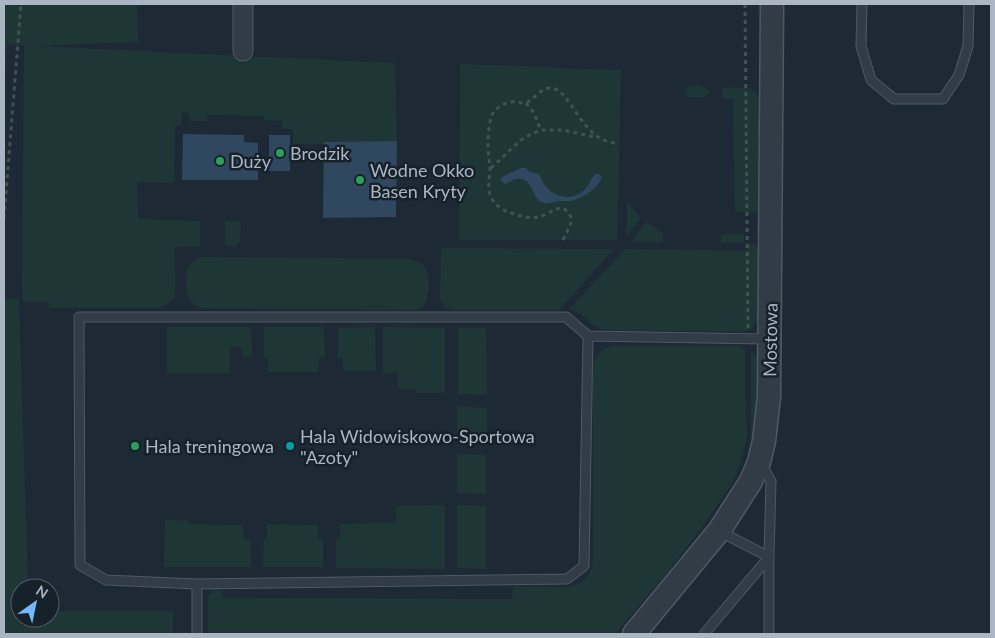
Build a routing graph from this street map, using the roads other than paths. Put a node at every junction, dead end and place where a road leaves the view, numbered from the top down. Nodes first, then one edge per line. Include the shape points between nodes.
1 (244, 4) edge
2 (772, 4) edge
3 (862, 4) edge
4 (969, 4) edge
5 (243, 51) dead end
6 (588, 336) junction
7 (759, 339) junction
8 (760, 462) junction
9 (719, 531) junction
10 (769, 557) junction
11 (191, 584) junction
12 (197, 634) edge
13 (634, 634) edge
14 (704, 634) edge
15 (769, 634) edge

1 - 5 street
2 - 7 street, Mostowa
3 - 4 lane via 861,46 871,80 894,99 944,99 959,75 968,46
6 - 7 lane
6 - 11 lane via 584,566 567,579
6 - 11 lane via 566,318 514,316 79,317 80,565 106,580
7 - 8 street, Mostowa via 769,397
8 - 9 street, Mostowa
8 - 10 lane via 771,481
9 - 10 lane
9 - 13 street, Mostowa
10 - 14 lane
10 - 15 lane
11 - 12 lane via 197,584

